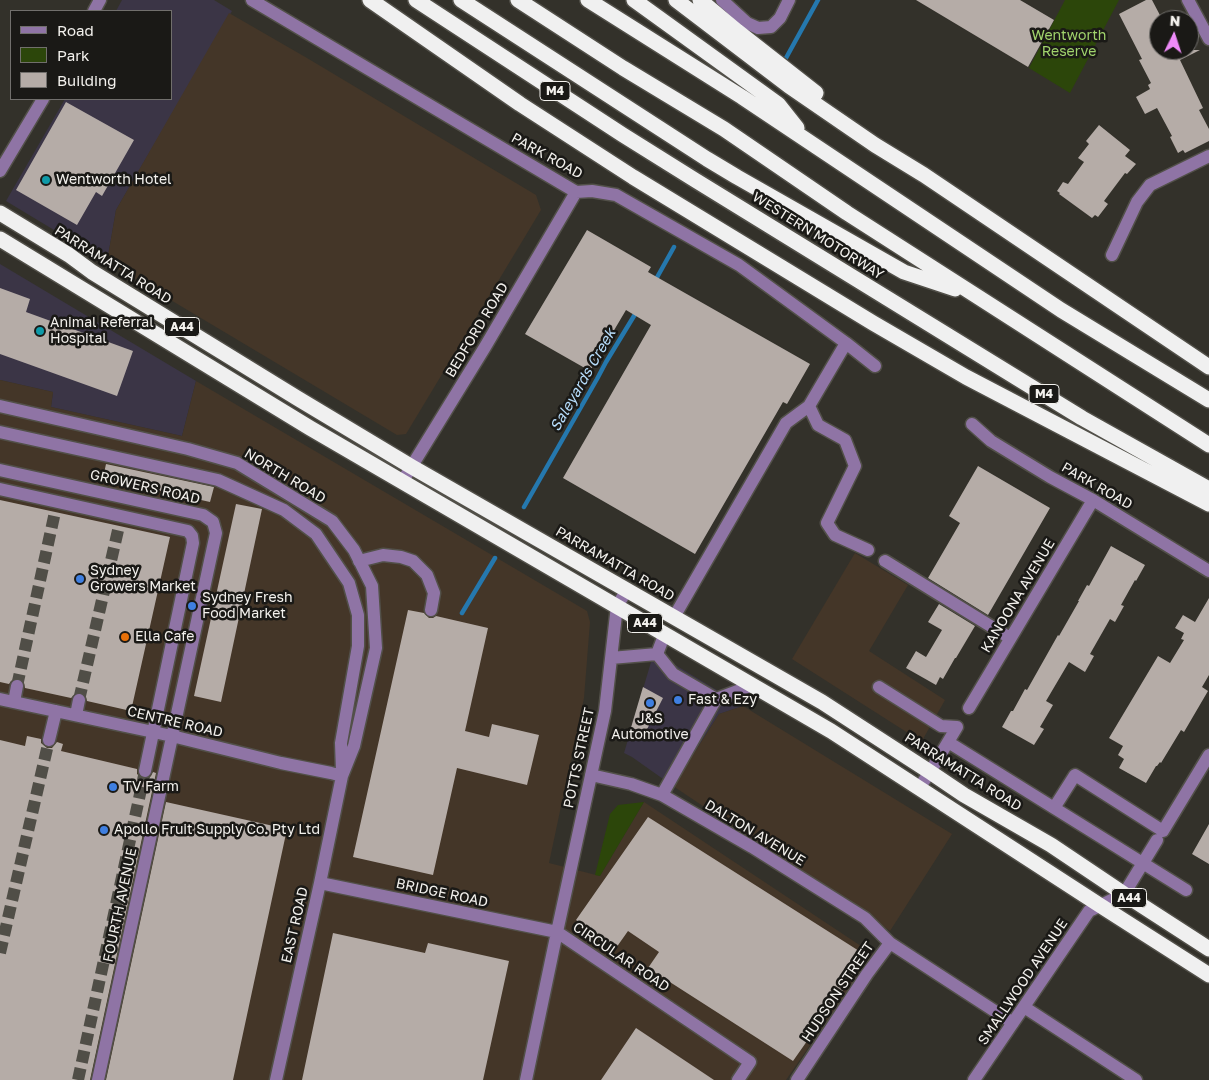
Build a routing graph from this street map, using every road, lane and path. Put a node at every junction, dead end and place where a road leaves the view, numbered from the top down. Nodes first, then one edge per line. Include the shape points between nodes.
1 (252, 0) edge
2 (370, 0) edge
3 (416, 0) edge
4 (461, 0) edge
5 (518, 0) edge
6 (588, 0) edge
7 (634, 0) edge
8 (676, 0) edge
9 (700, 0) edge
10 (722, 0) edge
11 (789, 0) edge
12 (1188, 0) edge
13 (1209, 39) edge
14 (764, 59) junction
15 (746, 90) junction
16 (42, 100) edge
17 (1209, 156) edge
18 (0, 171) edge
19 (576, 192) junction
20 (0, 213) edge
21 (0, 239) edge
22 (1112, 255) dead end
23 (976, 295) junction
24 (846, 344) junction
25 (875, 366) dead end
26 (1209, 367) edge
27 (1209, 400) edge
28 (0, 406) edge
29 (809, 406) junction
30 (972, 424) dead end
31 (0, 432) edge
32 (1209, 445) edge
33 (412, 467) junction
34 (0, 470) edge
35 (402, 482) junction
36 (61, 483) junction
37 (0, 489) edge
38 (1209, 489) edge
39 (125, 498) junction
40 (1093, 500) junction
41 (1209, 504) edge
42 (56, 507) junction
43 (120, 521) junction
44 (868, 550) dead end
45 (359, 561) junction
46 (885, 561) dead end
47 (1209, 571) edge
48 (627, 590) junction
49 (617, 606) junction
50 (431, 610) dead end
51 (674, 617) junction
52 (665, 634) junction
53 (1010, 638) junction
54 (657, 654) junction
55 (611, 658) junction
56 (753, 685) junction
57 (17, 686) tunnel mouth
58 (879, 687) dead end
59 (0, 699) edge
60 (716, 699) junction
61 (79, 700) tunnel mouth
62 (14, 702) junction
63 (969, 708) dead end
64 (56, 711) junction
65 (76, 715) junction
66 (153, 732) junction
67 (172, 736) junction
68 (49, 740) tunnel mouth
69 (948, 742) junction
70 (1209, 755) edge
71 (145, 771) tunnel mouth
72 (930, 772) junction
73 (592, 775) junction
74 (342, 776) junction
75 (919, 788) junction
76 (662, 796) junction
77 (1054, 808) junction
78 (1160, 836) junction
79 (1143, 864) junction
80 (320, 883) junction
81 (1186, 890) dead end
82 (1124, 894) junction
83 (1101, 906) junction
84 (557, 932) junction
85 (890, 943) junction
86 (1209, 950) edge
87 (1209, 975) edge
88 (1024, 1006) junction
89 (1013, 1023) junction
90 (98, 1080) edge
91 (276, 1080) edge
92 (526, 1080) edge
93 (738, 1080) edge
94 (797, 1080) edge
95 (974, 1080) edge
96 (1136, 1080) edge

1 - 19 street, PARK ROAD
2 - 41 highway via 520,104 633,177 873,323 966,377
3 - 38 highway, WESTERN MOTORWAY / M4 via 695,180 1082,418
4 - 23 highway via 737,177 904,272
5 - 23 highway via 754,148 847,213
6 - 15 highway
7 - 15 highway
8 - 14 highway
9 - 14 highway
10 - 11 street via 747,23 758,28 771,27
12 - 13 street
14 - 26 highway via 924,175
15 - 27 highway via 775,110 808,140 1062,310
16 - 18 street
17 - 22 street via 1150,185 1137,202
19 - 24 street, PARK ROAD via 616,195 696,240 739,265
19 - 33 street, BEDFORD ROAD
20 - 33 highway, PARRAMATTA ROAD / A44
21 - 35 highway, A44
23 - 32 highway
24 - 25 street, PARK ROAD
24 - 29 street
28 - 45 street, NORTH ROAD via 237,463 332,521
29 - 44 street via 818,424 846,440 854,466 827,523 835,535
29 - 51 street via 786,422
30 - 40 street, PARK ROAD via 990,441
31 - 74 street via 218,480 284,510 316,534 349,582 358,615 358,646 341,743
33 - 35 street, BEDFORD ROAD
33 - 48 highway, PARRAMATTA ROAD / A44
34 - 36 street, GROWERS ROAD
35 - 49 highway, A44
36 - 39 street, GROWERS ROAD
36 - 42 street
37 - 42 street
39 - 43 street
39 - 67 street, GROWERS ROAD via 203,515 213,522 216,533
40 - 47 street, PARK ROAD
40 - 53 street, KANOONA AVENUE
42 - 43 street
43 - 66 street via 188,532 192,536
45 - 50 street via 383,555 412,561 427,576 434,593
45 - 74 street, NORTH ROAD via 372,586 376,648 354,746
46 - 53 street
48 - 49 street, POTTS STREET
48 - 51 highway, PARRAMATTA ROAD / A44
49 - 52 highway, A44
49 - 55 street, POTTS STREET
51 - 72 highway, PARRAMATTA ROAD / A44 via 822,702
52 - 54 street
52 - 56 highway, A44
53 - 63 street, KANOONA AVENUE
54 - 55 street
54 - 60 street via 673,674
55 - 73 street, POTTS STREET via 605,711
56 - 60 street
56 - 75 highway, A44
57 - 62 street
58 - 69 street via 941,726 957,728
59 - 62 street, CENTRE ROAD
60 - 76 street
61 - 65 street
62 - 64 street, CENTRE ROAD
64 - 65 street, CENTRE ROAD
64 - 68 street
65 - 66 street, CENTRE ROAD
66 - 67 street, CENTRE ROAD
66 - 71 street
67 - 74 street, CENTRE ROAD
67 - 90 street, FOURTH AVENUE
69 - 72 street
69 - 77 street
70 - 78 street
72 - 75 street
72 - 82 highway, PARRAMATTA ROAD / A44 via 1051,845
73 - 76 street, DALTON AVENUE via 631,784
73 - 84 street, POTTS STREET
74 - 80 street, EAST ROAD
75 - 83 highway, A44
76 - 85 street, DALTON AVENUE via 752,847 865,918
77 - 78 street via 1075,775
77 - 79 street
78 - 79 street
79 - 81 street
79 - 82 street
80 - 84 street, BRIDGE ROAD
80 - 91 street, EAST ROAD
82 - 83 street, SMALLWOOD AVENUE
82 - 86 highway, PARRAMATTA ROAD / A44
83 - 87 highway, A44
83 - 88 street, SMALLWOOD AVENUE via 1089,912
84 - 92 street, CIRCULAR ROAD
84 - 93 street, CIRCULAR ROAD via 750,1062
85 - 89 street, HUDSON STREET
85 - 94 street, HUDSON STREET
88 - 89 street, SMALLWOOD AVENUE
88 - 96 street
89 - 95 street, SMALLWOOD AVENUE

